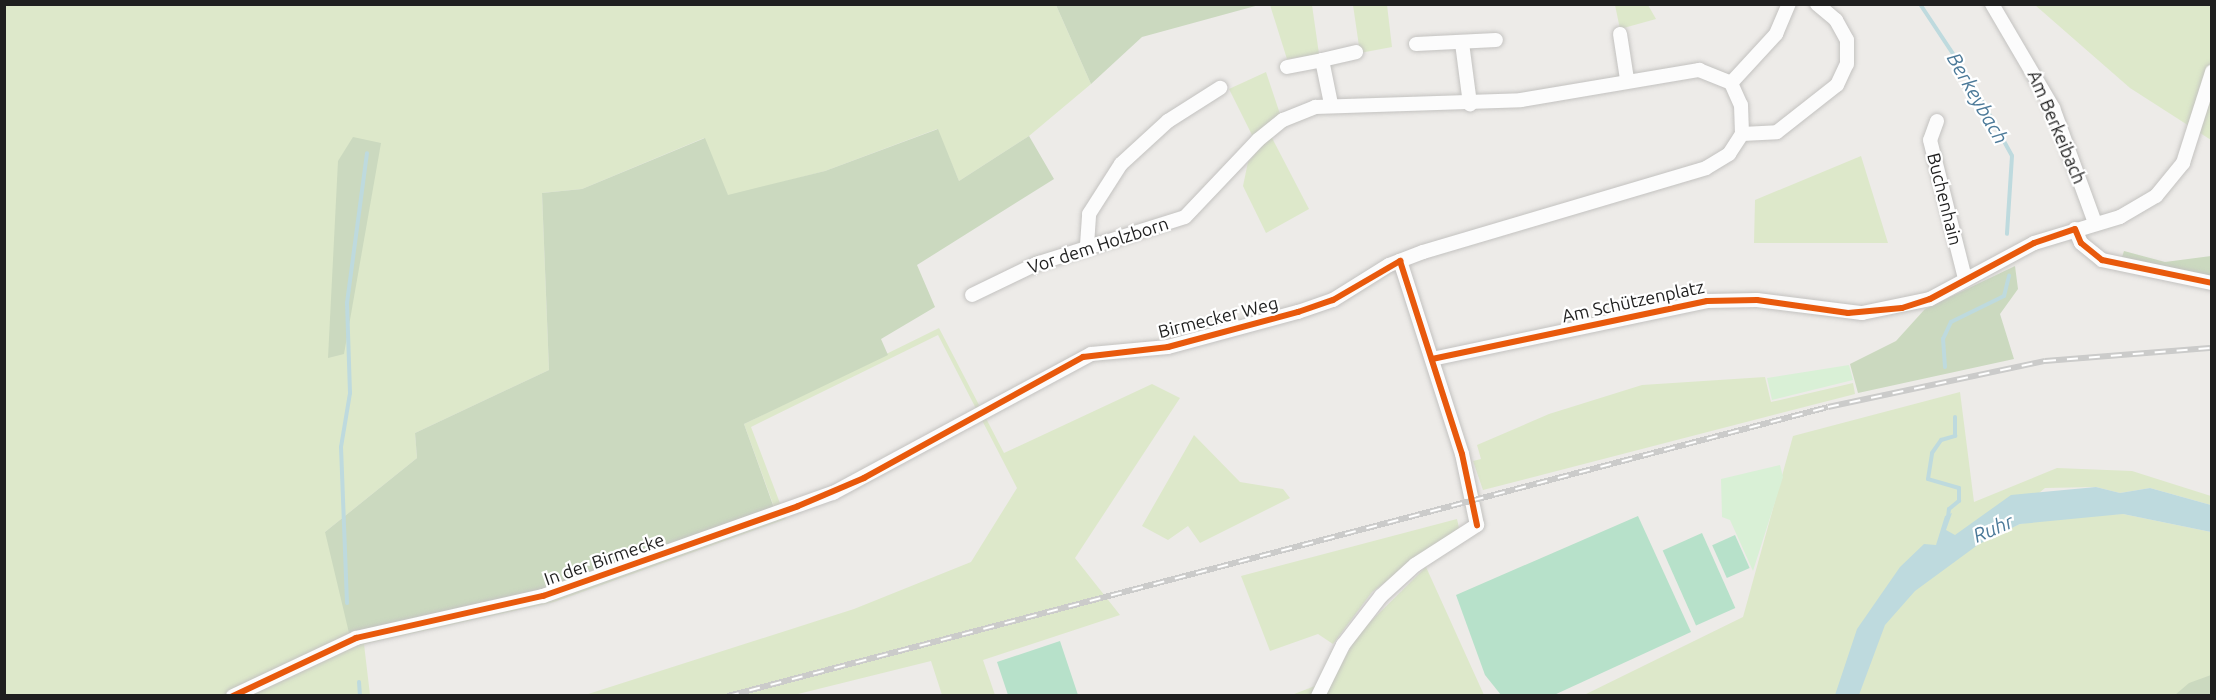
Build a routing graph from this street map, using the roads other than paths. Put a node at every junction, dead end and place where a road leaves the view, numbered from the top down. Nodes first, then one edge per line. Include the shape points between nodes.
1 (1789, 4) edge
2 (1817, 4) edge
3 (1992, 4) edge
4 (1620, 34) dead end
5 (1496, 40) dead end
6 (1462, 43) junction
7 (1416, 44) dead end
8 (1356, 52) dead end
9 (1322, 60) junction
10 (1287, 67) dead end
11 (2211, 72) edge
12 (1627, 79) junction
13 (1731, 83) junction
14 (1220, 88) dead end
15 (1331, 104) junction
16 (1470, 104) junction
17 (1936, 121) dead end
18 (1742, 134) junction
19 (2095, 223) junction
20 (2075, 229) junction
21 (1087, 245) junction
22 (1400, 261) junction
23 (1965, 278) junction
24 (2211, 283) edge
25 (972, 295) dead end
26 (1432, 359) junction
27 (975, 418) joint
28 (232, 696) edge
29 (1318, 696) edge

1 - 13 street via 1776,34
2 - 18 street via 1836,20 1847,40 1847,64 1837,85 1777,132
3 - 19 street, Am Berkeibach via 2053,108
4 - 12 street
5 - 6 street
6 - 7 street
6 - 16 street
8 - 9 street
9 - 10 street
9 - 15 street
11 - 19 street, Am Schützenplatz via 2192,138 2171,181 2139,208
12 - 13 street, Vor dem Holzborn via 1699,70
12 - 16 street, Vor dem Holzborn
13 - 18 street via 1742,105
14 - 21 street via 1168,121 1121,164 1089,214
15 - 16 street, Vor dem Holzborn
15 - 21 street, Vor dem Holzborn via 1275,126 1185,216
17 - 23 street, Buchenhain via 1930,140
18 - 22 street, Birmecker Weg via 1729,154 1706,168
19 - 20 street, Am Schützenplatz
20 - 23 street, Am Schützenplatz
20 - 24 street via 2080,243 2102,261
21 - 25 street, Vor dem Holzborn
22 - 26 street
22 - 27 street, Birmecker Weg via 1307,310 1168,347 1083,357
23 - 26 street, Am Schützenplatz via 1930,299 1881,312 1714,300
26 - 29 street via 1477,507 1477,525 1415,565 1371,608 1343,645
27 - 28 street, In der Birmecke via 864,478 798,506 543,596 356,638

